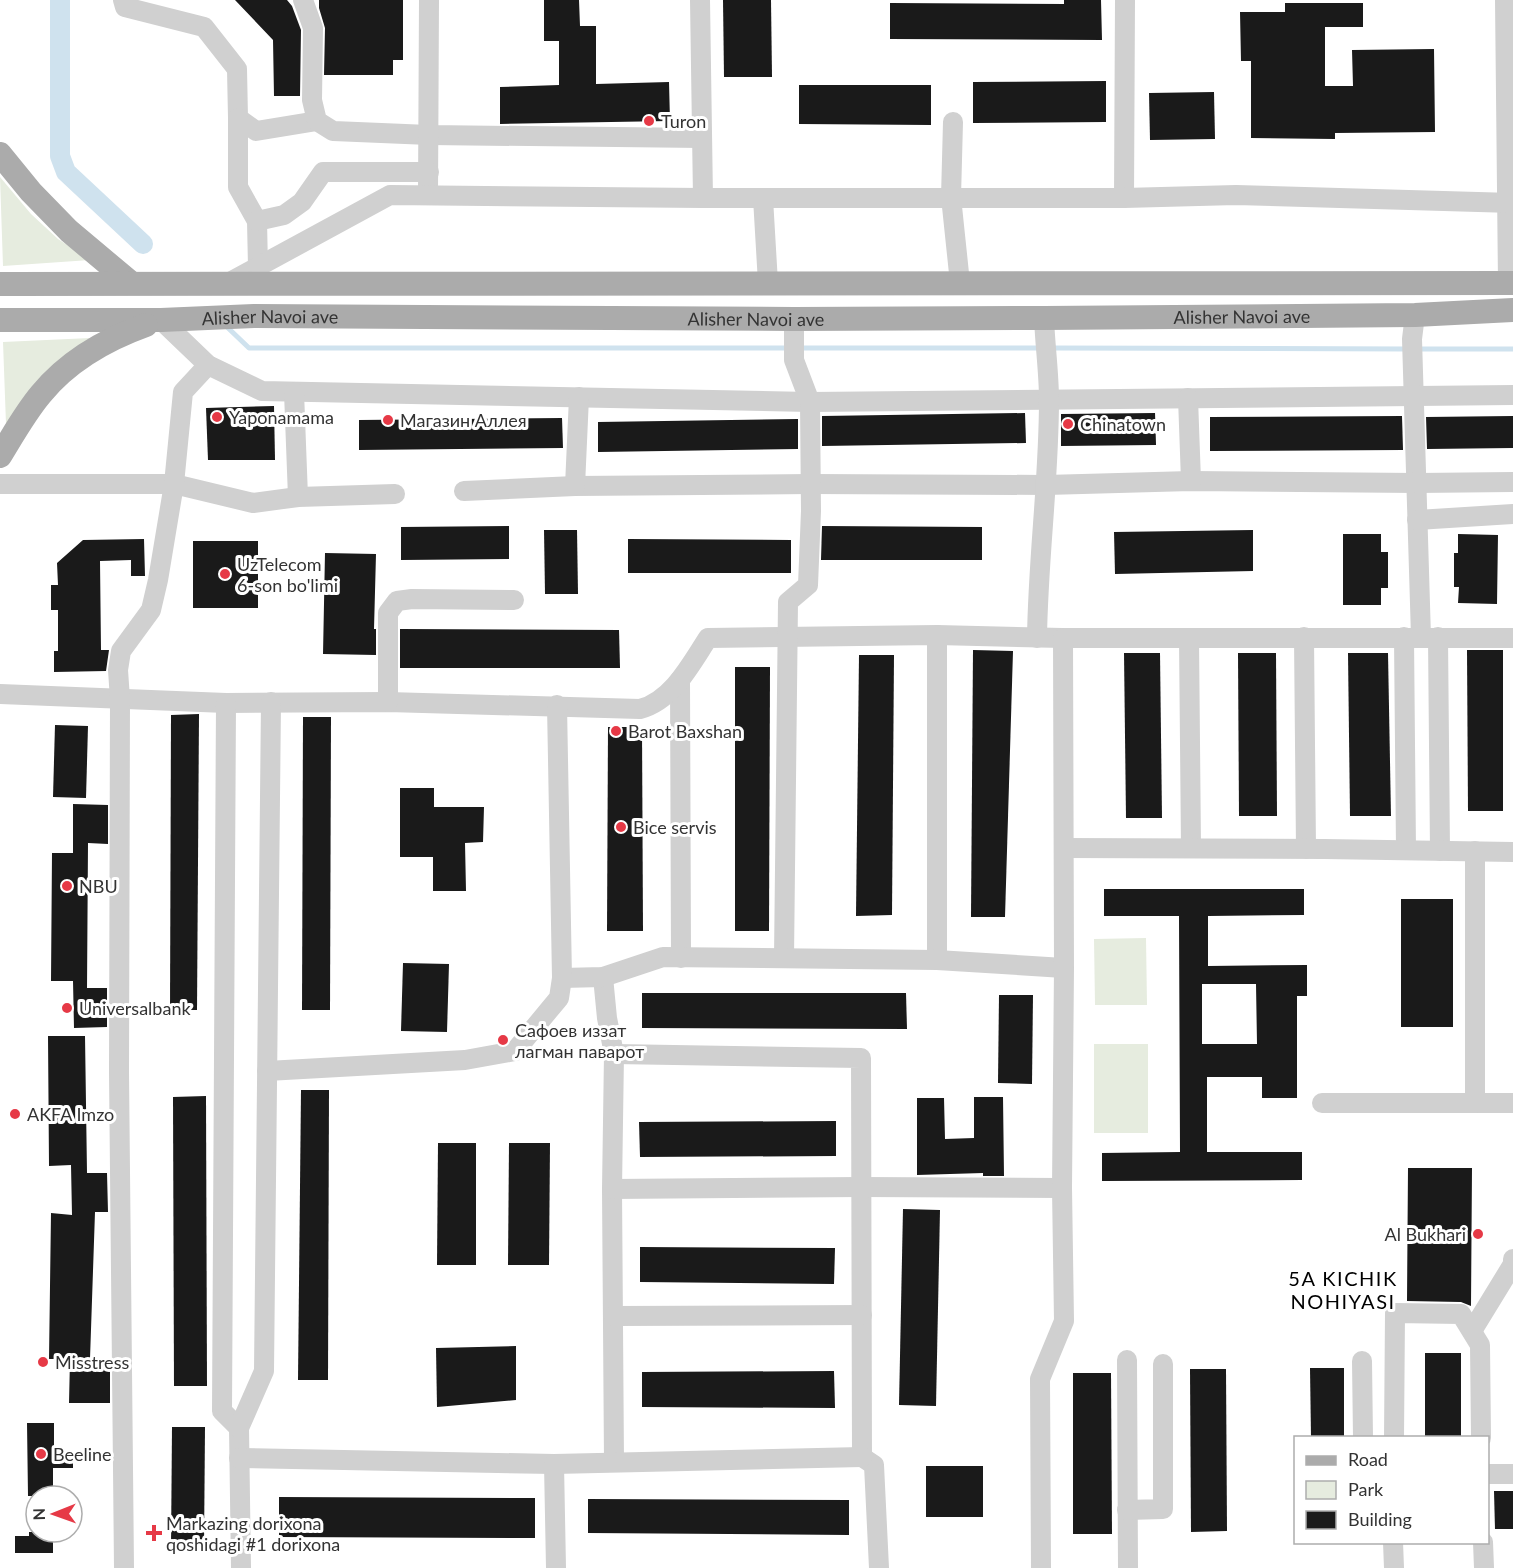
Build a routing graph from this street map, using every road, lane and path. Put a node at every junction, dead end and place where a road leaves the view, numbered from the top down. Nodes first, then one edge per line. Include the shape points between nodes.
1 (123, 0) edge
2 (303, 0) edge
3 (429, 0) edge
4 (700, 0) edge
5 (1125, 0) edge
6 (1505, 0) edge
7 (238, 118) junction
8 (317, 122) junction
9 (953, 122) dead end
10 (429, 135) junction
11 (702, 138) junction
12 (0, 154) edge
13 (429, 172) junction
14 (428, 195) junction
15 (951, 197) junction
16 (703, 198) junction
17 (763, 198) junction
18 (1124, 198) junction
19 (1510, 203) edge
20 (257, 221) junction
21 (258, 267) junction
22 (131, 283) junction
23 (228, 283) junction
24 (768, 283) junction
25 (960, 283) junction
26 (1511, 283) edge
27 (0, 284) edge
28 (1513, 310) edge
29 (1415, 315) junction
30 (0, 320) edge
31 (161, 320) junction
32 (795, 327) junction
33 (1044, 328) junction
34 (208, 365) junction
35 (294, 392) junction
36 (1513, 395) edge
37 (1414, 396) junction
38 (579, 397) junction
39 (1188, 398) junction
40 (1049, 399) junction
41 (810, 402) junction
42 (0, 456) edge
43 (1191, 481) junction
44 (1513, 482) edge
45 (1417, 483) junction
46 (0, 484) edge
47 (174, 484) junction
48 (811, 484) junction
49 (1046, 485) junction
50 (575, 486) junction
51 (464, 491) dead end
52 (395, 494) dead end
53 (298, 497) junction
54 (1513, 514) edge
55 (1417, 520) junction
56 (514, 600) dead end
57 (937, 635) junction
58 (788, 636) junction
59 (1304, 637) junction
60 (1421, 637) junction
61 (1037, 638) junction
62 (1063, 638) junction
63 (1189, 638) junction
64 (1513, 638) edge
65 (680, 680) junction
66 (0, 694) edge
67 (120, 699) junction
68 (271, 702) junction
69 (388, 702) junction
70 (226, 703) junction
71 (557, 705) junction
72 (1064, 848) junction
73 (1191, 848) junction
74 (1306, 849) junction
75 (1406, 850) junction
76 (1440, 850) junction
77 (1475, 851) junction
78 (1513, 852) edge
79 (681, 958) junction
80 (784, 958) junction
81 (937, 960) junction
82 (1064, 968) junction
83 (603, 977) junction
84 (562, 978) junction
85 (614, 1054) junction
86 (267, 1071) junction
87 (1475, 1103) junction
88 (1513, 1103) edge
89 (1322, 1104) dead end
90 (861, 1186) junction
91 (1062, 1188) junction
92 (612, 1189) junction
93 (1513, 1259) edge
94 (862, 1315) junction
95 (614, 1316) junction
96 (1472, 1331) junction
97 (1127, 1360) dead end
98 (1362, 1361) dead end
99 (1164, 1364) dead end
100 (239, 1428) junction
101 (1363, 1436) edge
102 (1394, 1436) edge
103 (1481, 1436) edge
104 (862, 1457) junction
105 (239, 1458) junction
106 (614, 1462) junction
107 (554, 1464) junction
108 (1489, 1474) edge
109 (1513, 1474) edge
110 (1128, 1510) junction
111 (1394, 1544) edge
112 (1483, 1544) edge
113 (124, 1568) edge
114 (241, 1568) edge
115 (556, 1568) edge
116 (879, 1568) edge
117 (1041, 1568) edge
118 (1128, 1568) edge
119 (1394, 1568) edge
120 (1484, 1568) edge

1 - 7 street via 124,8 204,27 237,69
2 - 8 street via 313,28 312,100
3 - 10 street
4 - 11 street
5 - 18 street
6 - 19 street
7 - 8 street via 256,131
7 - 20 street via 238,187
8 - 10 street via 333,131
9 - 15 street
10 - 11 street
10 - 13 street
11 - 16 street
12 - 22 main road via 69,231
13 - 14 street
13 - 20 street via 324,172 302,202 284,215
14 - 16 street
14 - 21 street via 390,195
15 - 17 street
15 - 18 street
15 - 25 street
16 - 17 street
17 - 24 street
18 - 19 street via 1236,195
19 - 26 street
20 - 21 street
21 - 23 street
22 - 23 main road, Alisher Navoi ave
22 - 27 main road, Alisher Navoi ave
23 - 24 main road, Alisher Navoi ave
24 - 25 main road, Alisher Navoi ave
25 - 26 main road, Alisher Navoi ave
28 - 29 main road, Alisher Navoi ave
29 - 33 main road, Alisher Navoi ave
29 - 37 street
30 - 31 main road, Alisher Navoi ave
31 - 32 main road, Alisher Navoi ave via 254,316
31 - 34 street
31 - 42 main road via 115,336 61,374 42,392
32 - 33 main road, Alisher Navoi ave
32 - 41 street via 795,360
33 - 40 street
34 - 35 street via 262,392
34 - 47 street via 183,392
35 - 38 street
35 - 53 street
36 - 37 street
37 - 39 street
37 - 45 street
38 - 41 street
38 - 50 street
39 - 40 street
39 - 43 street
40 - 41 street
40 - 49 street
41 - 48 street
43 - 45 street
43 - 49 street
44 - 45 street
45 - 55 street
46 - 47 street
47 - 53 street via 253,503
47 - 67 street via 151,610 121,651
48 - 49 street
48 - 50 street
48 - 58 street via 808,585 788,603
49 - 61 street
50 - 51 street
52 - 53 street
54 - 55 street
55 - 60 street
56 - 69 street via 398,601 388,613
57 - 58 street
57 - 61 street
57 - 81 street
58 - 65 street via 708,638
58 - 80 street
59 - 60 street
59 - 63 street
59 - 74 street
60 - 64 street
60 - 75 street
60 - 76 street
61 - 62 street
62 - 63 street
62 - 72 street
63 - 73 street
65 - 71 street via 650,706 640,709
65 - 79 street
66 - 67 street
67 - 70 street
67 - 113 street
68 - 69 street
68 - 70 street
68 - 86 street
69 - 71 street
70 - 100 street via 222,1411
71 - 84 street
72 - 73 street
72 - 82 street
73 - 74 street
74 - 75 street
75 - 76 street
76 - 77 street
77 - 78 street
77 - 87 street
79 - 80 street
79 - 83 street via 663,957
80 - 81 street
81 - 82 street
82 - 91 street
83 - 84 street
83 - 85 street
84 - 86 street via 559,999 515,1051 465,1060
85 - 90 street via 861,1058
85 - 92 street
86 - 100 street via 264,1371
87 - 88 street
87 - 89 street
90 - 91 street
90 - 92 street
90 - 94 street
91 - 117 street via 1064,1322 1040,1379
92 - 95 street
93 - 96 street
94 - 95 street
94 - 104 street
95 - 106 street
96 - 102 street via 1461,1314 1395,1313
96 - 103 street via 1480,1345
97 - 110 street
98 - 101 street
99 - 110 street via 1163,1509
100 - 105 street
104 - 106 street
104 - 116 street via 874,1465
105 - 107 street
105 - 114 street
106 - 107 street
107 - 115 street
108 - 109 street
110 - 118 street
111 - 119 street
112 - 120 street

